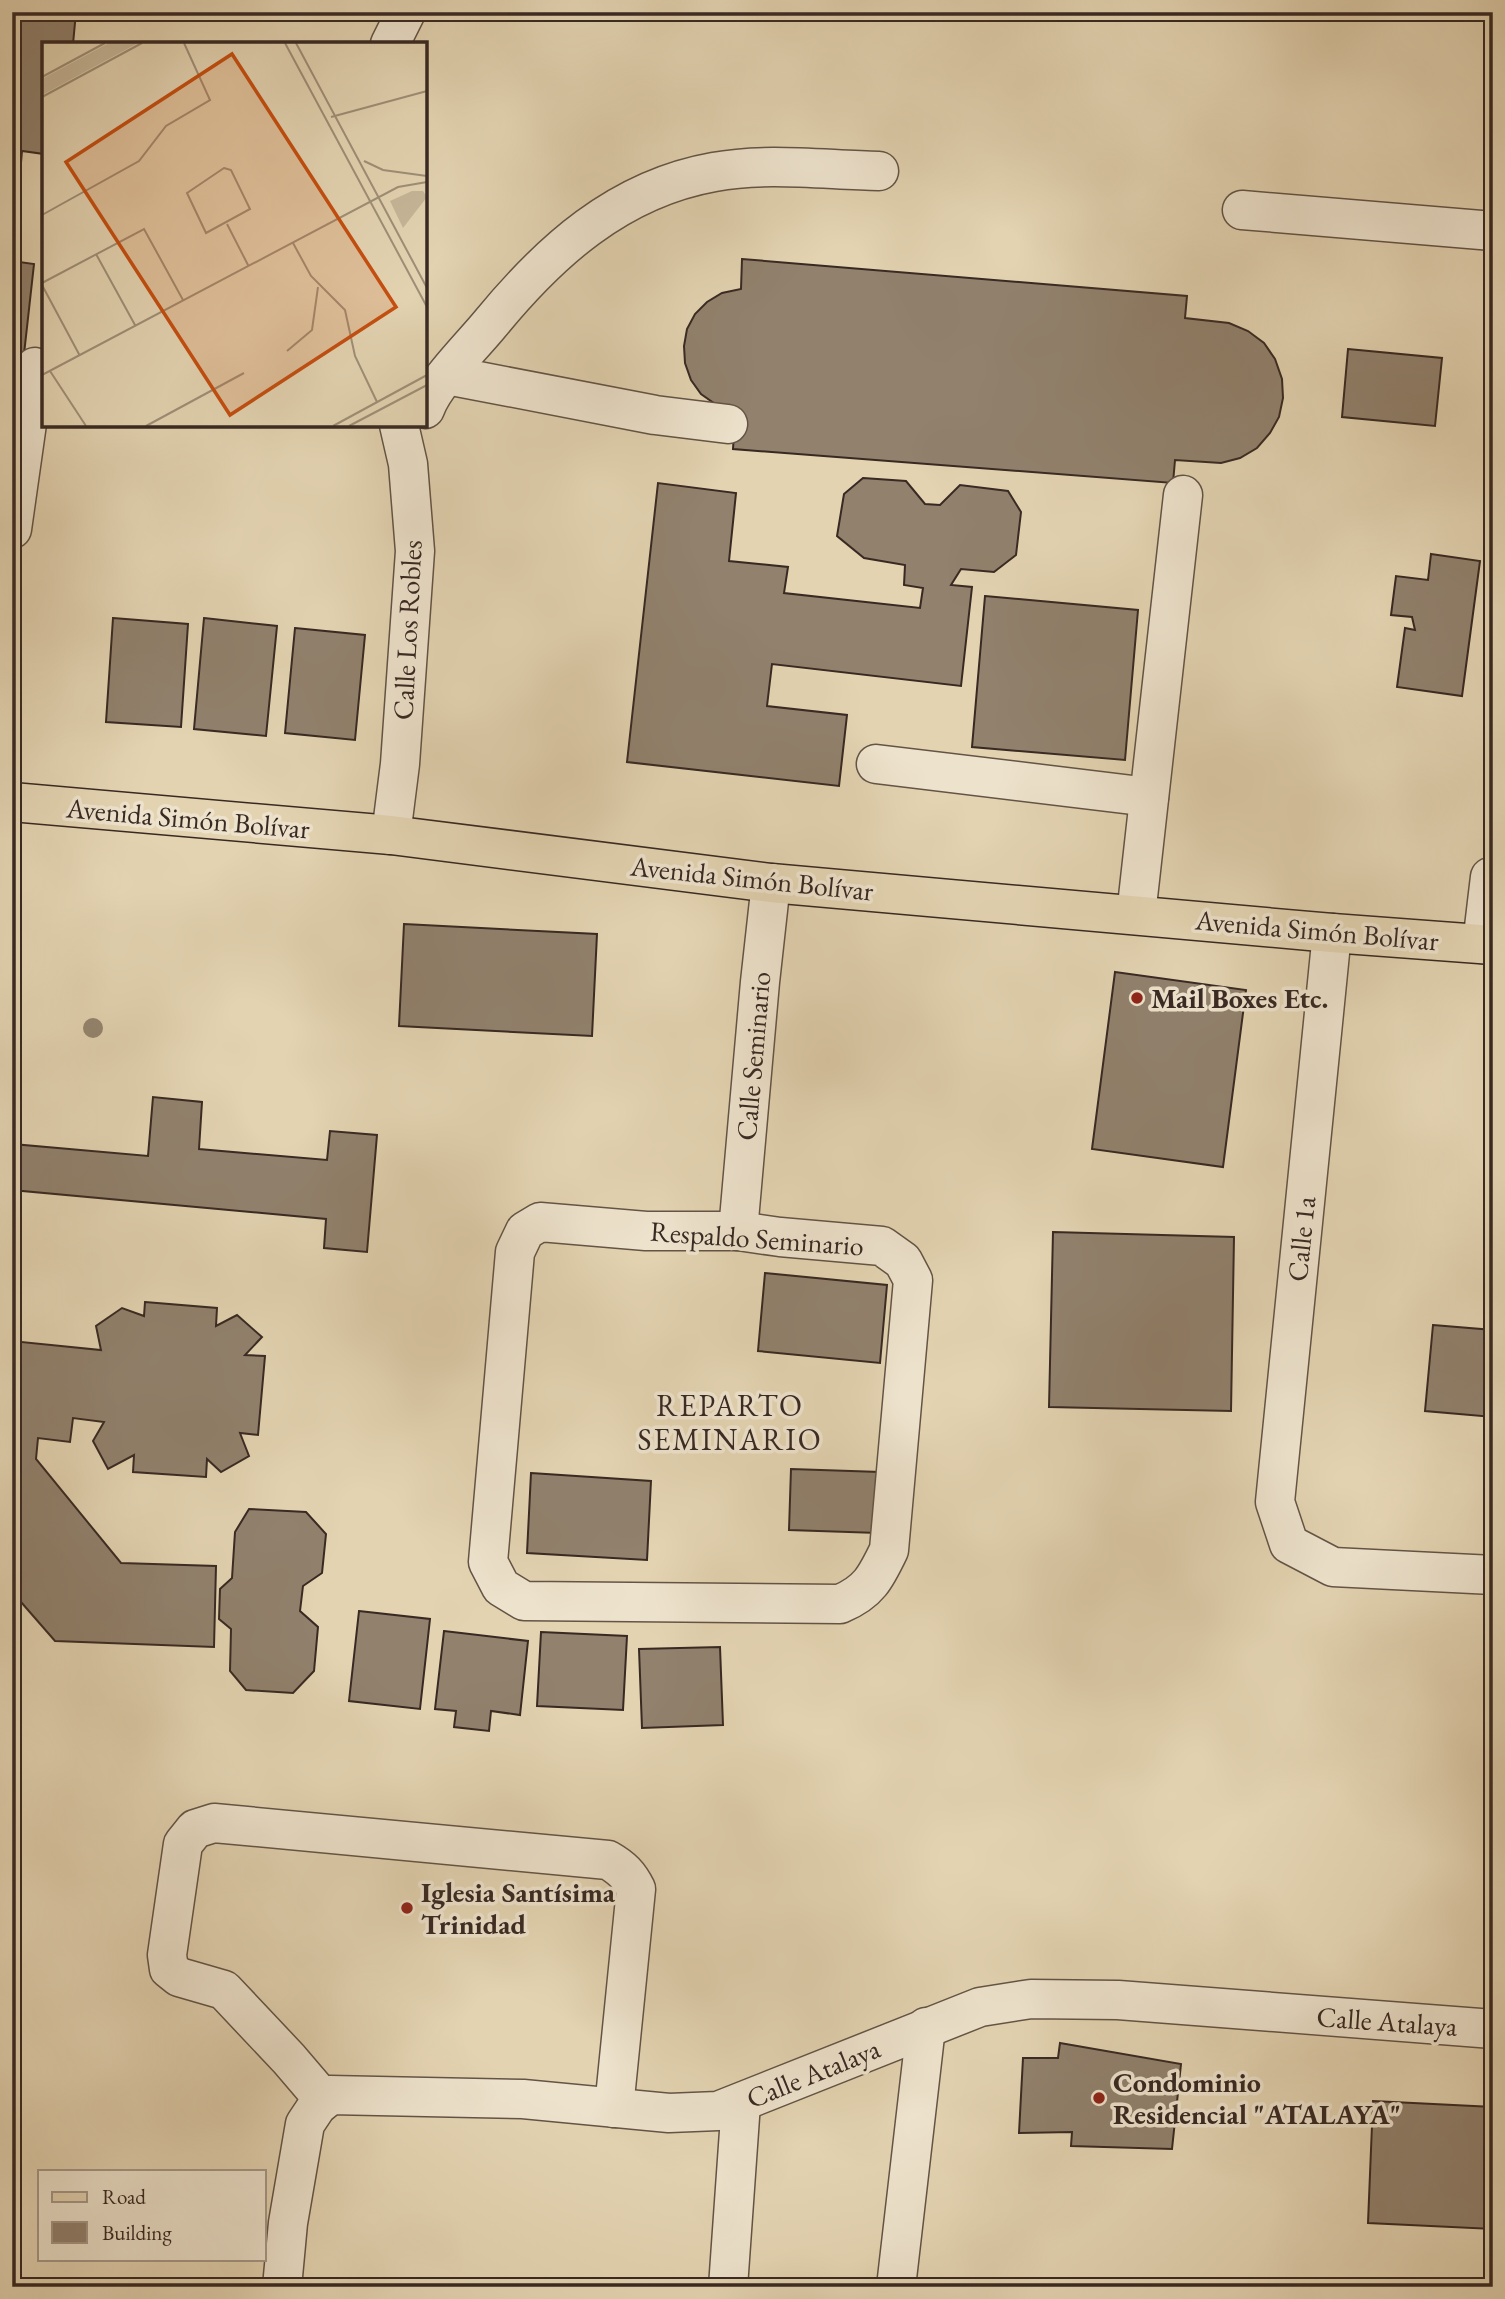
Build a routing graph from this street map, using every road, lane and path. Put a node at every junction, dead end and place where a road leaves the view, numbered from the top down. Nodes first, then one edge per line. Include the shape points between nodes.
1 (406, 12) edge
2 (391, 42) edge
3 (879, 172) dead end
4 (1242, 210) dead end
5 (1493, 231) edge
6 (35, 367) dead end
7 (447, 375) junction
8 (427, 403) edge
9 (728, 424) dead end
10 (399, 427) edge
11 (419, 427) edge
12 (408, 464) junction
13 (1183, 495) dead end
14 (12, 529) edge
15 (876, 764) dead end
16 (1149, 797) junction
17 (12, 802) edge
18 (391, 835) junction
19 (1490, 877) dead end
20 (771, 883) junction
21 (1136, 915) junction
22 (1332, 933) junction
23 (1487, 945) edge
24 (738, 1231) junction
25 (1493, 1575) edge
26 (926, 2027) junction
27 (1493, 2029) edge
28 (324, 2100) junction
29 (741, 2103) junction
30 (614, 2108) junction
31 (282, 2287) edge
32 (728, 2287) edge
33 (896, 2287) edge

1 - 2 street
3 - 7 street via 754,168 714,172 677,181 628,202 584,228 543,265
4 - 5 street
6 - 14 street
7 - 8 street
7 - 9 street via 655,415
10 - 12 street, Calle Los Robles
11 - 12 street
12 - 18 street, Calle Los Robles via 415,551
13 - 16 street
15 - 16 street
16 - 21 street
17 - 18 main road, Avenida Simón Bolívar
18 - 20 main road, Avenida Simón Bolívar
19 - 23 street
20 - 21 main road, Avenida Simón Bolívar
20 - 24 street, Calle Seminario
21 - 22 main road, Avenida Simón Bolívar
22 - 23 main road, Avenida Simón Bolívar
22 - 25 street, Calle 1a via 1275,1502 1289,1544 1333,1567
24 - 24 street, Respaldo Seminario via 646,1231 540,1222 525,1231 515,1252 488,1562 501,1587 524,1601 840,1604 858,1597 876,1578 889,1550 913,1280 903,1261 882,1246
26 - 27 street, Calle Atalaya via 980,2007 1031,1999 1118,2000
26 - 29 street, Calle Atalaya
26 - 33 street
28 - 30 street, Calle Atalaya via 330,2095 523,2099
28 - 30 street via 224,1990 179,1977 169,1969 167,1955 183,1844 195,1829 214,1823 608,1860 620,1867 636,1889
28 - 31 street via 305,2124
29 - 30 street, Calle Atalaya via 719,2111 669,2113
29 - 32 street

